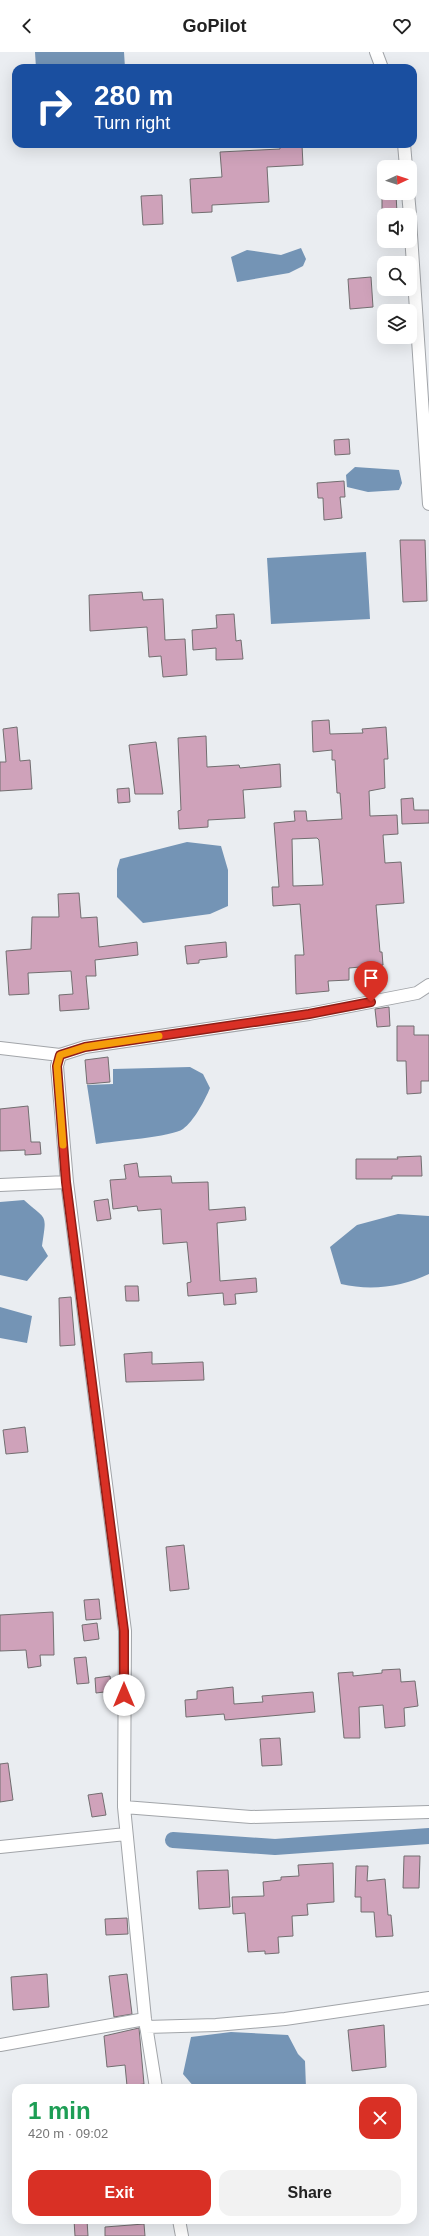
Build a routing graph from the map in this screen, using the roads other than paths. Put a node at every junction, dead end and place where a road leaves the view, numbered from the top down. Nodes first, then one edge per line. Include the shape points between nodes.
1 (376, 52) edge
2 (380, 64) edge
3 (404, 148) edge
4 (405, 160) edge
5 (412, 248) edge
6 (429, 504) edge
7 (429, 985) edge
8 (0, 1048) edge
9 (60, 1055) junction
10 (66, 1182) junction
11 (0, 1185) edge
12 (124, 1807) junction
13 (429, 1812) edge
14 (126, 1834) junction
15 (0, 1847) edge
16 (429, 1998) edge
17 (146, 2023) junction
18 (0, 2045) edge
19 (155, 2084) edge
20 (180, 2224) edge
21 (182, 2236) edge

1 - 2 street
3 - 4 street
5 - 6 street
7 - 9 street via 417,993 309,1014 85,1047
8 - 9 street
9 - 10 street via 57,1066
10 - 11 street
10 - 12 street via 124,1631
12 - 13 street via 252,1817
12 - 14 street
14 - 15 street
14 - 17 street
16 - 17 street via 284,2019 216,2025
17 - 18 street
17 - 19 street
20 - 21 street

